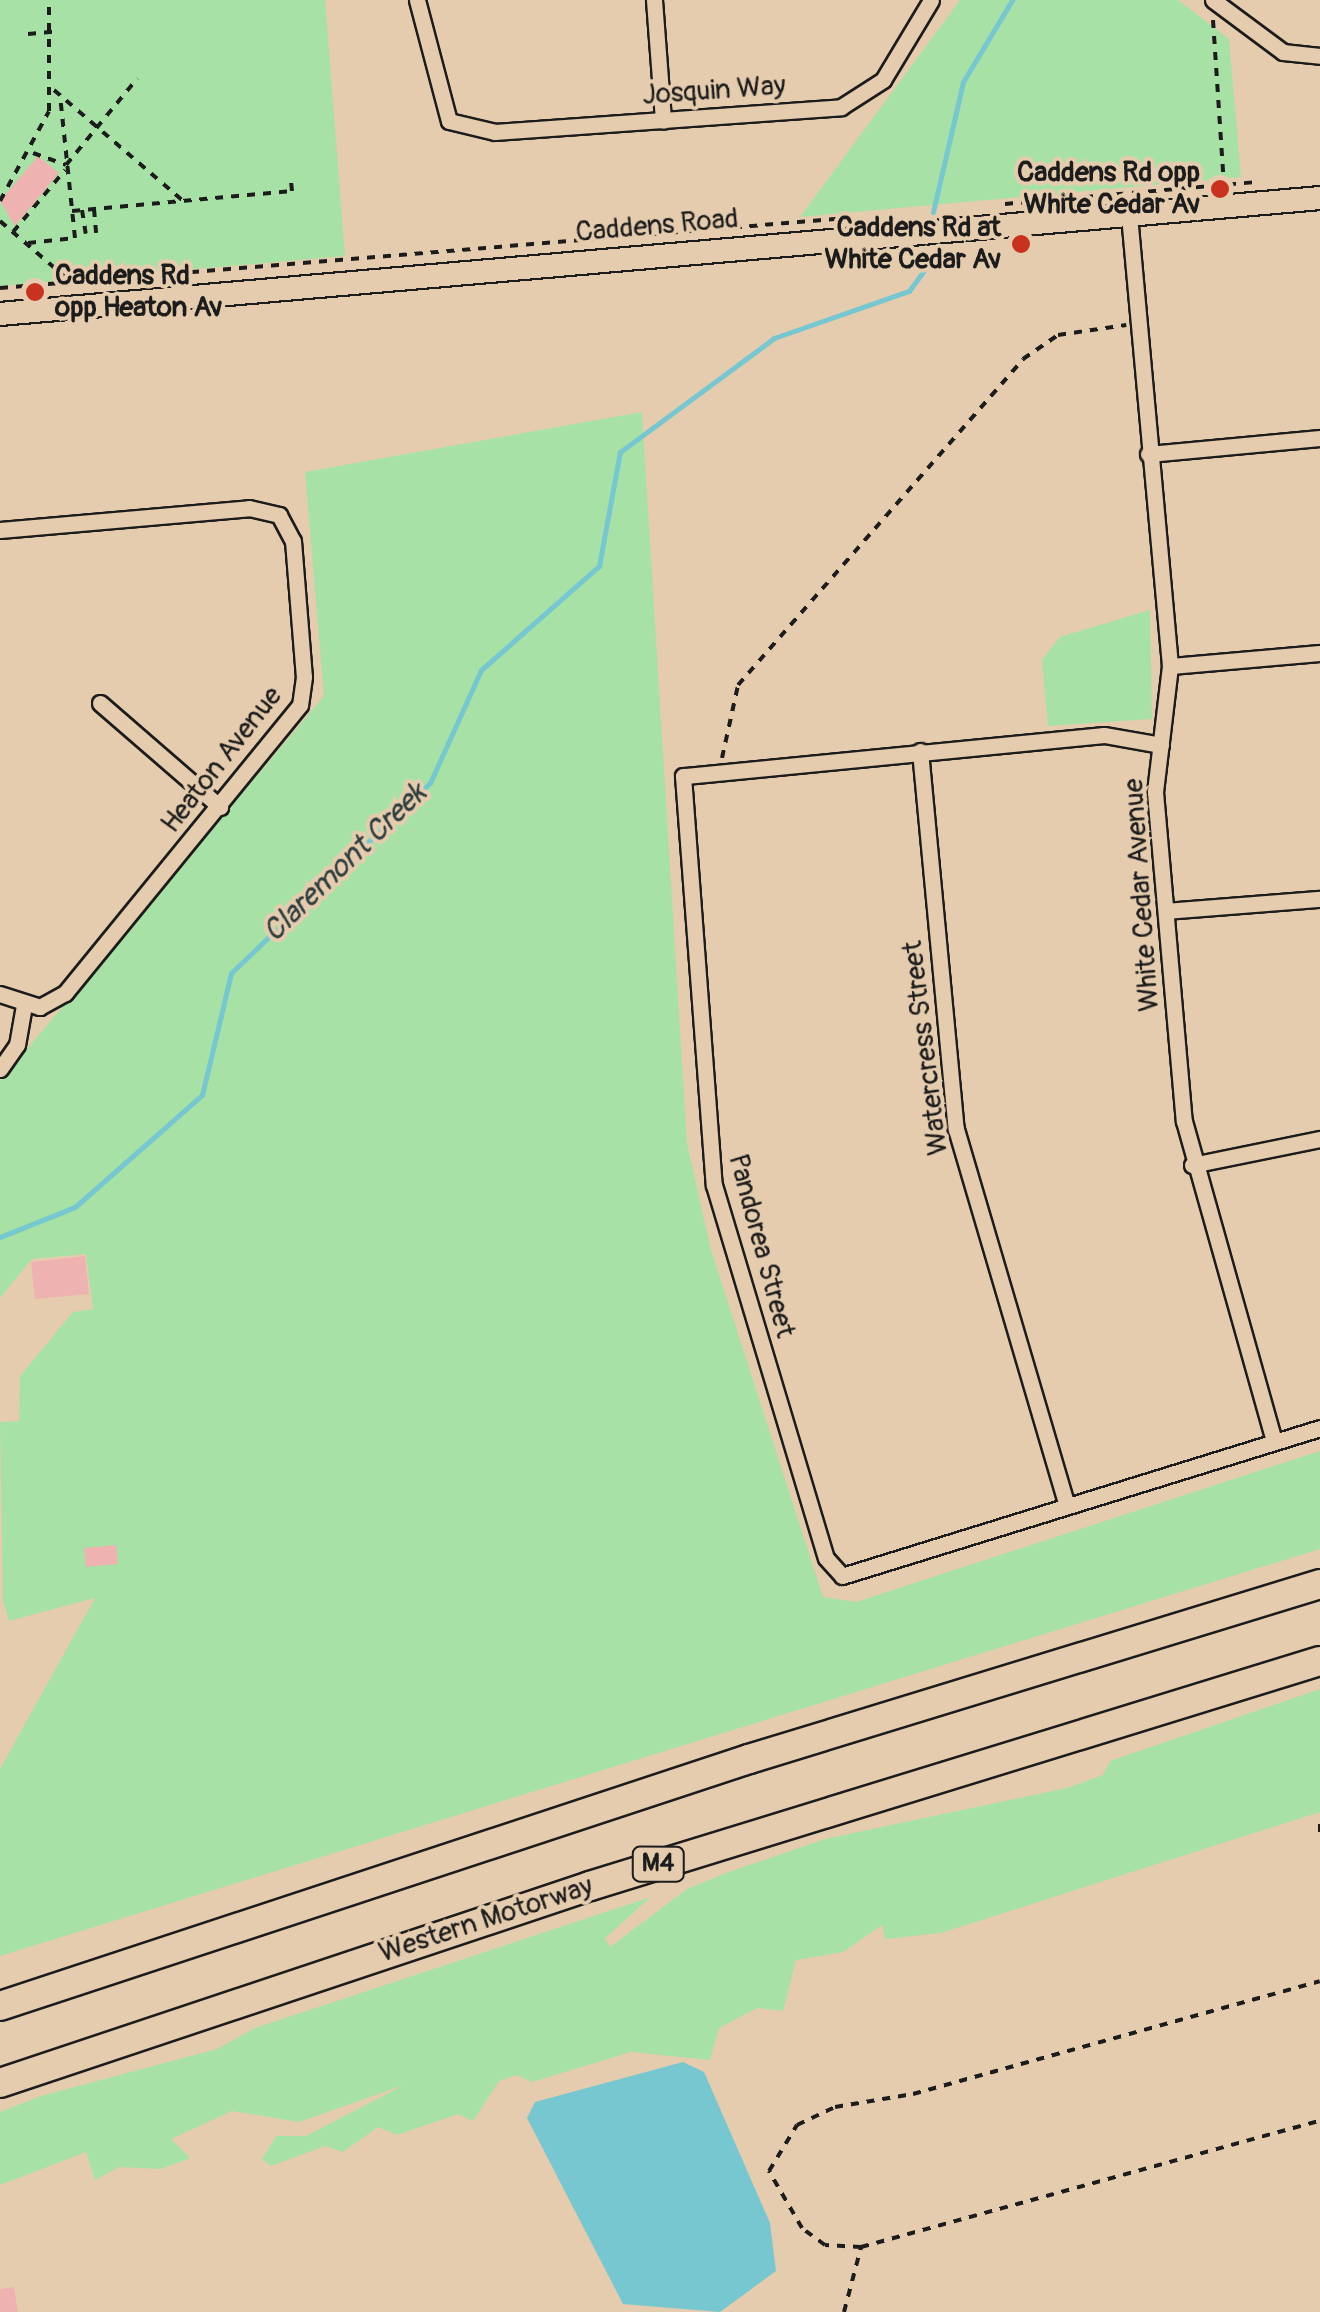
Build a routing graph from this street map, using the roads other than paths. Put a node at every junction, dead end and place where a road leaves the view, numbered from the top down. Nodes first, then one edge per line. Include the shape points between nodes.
1 (416, 0) edge
2 (654, 0) edge
3 (931, 0) edge
4 (1217, 4) edge
5 (1320, 56) edge
6 (663, 120) junction
7 (1320, 198) edge
8 (1129, 215) junction
9 (0, 314) edge
10 (1320, 438) edge
11 (1148, 454) junction
12 (0, 530) edge
13 (1320, 654) edge
14 (1170, 666) junction
15 (100, 702) dead end
16 (1161, 745) junction
17 (920, 750) junction
18 (220, 807) junction
19 (1320, 899) edge
20 (1166, 912) junction
21 (0, 994) edge
22 (24, 1007) junction
23 (0, 1069) edge
24 (1320, 1139) edge
25 (1192, 1165) junction
26 (1320, 1428) edge
27 (1274, 1442) junction
28 (1067, 1505) junction
29 (1320, 1584) edge
30 (1320, 1661) edge
31 (0, 2006) edge
32 (0, 2083) edge

1 - 6 street, Josquin Way via 449,121 495,132
2 - 6 street
3 - 6 street, Josquin Way via 888,74 841,107
4 - 5 street via 1284,52
7 - 8 street, Caddens Road
8 - 9 street, Caddens Road
8 - 11 street, White Cedar Avenue
10 - 11 street
11 - 14 street, White Cedar Avenue
12 - 18 street, Heaton Avenue via 249,508 288,526 304,694
13 - 14 street
14 - 16 street, White Cedar Avenue
15 - 18 street
16 - 17 street, Pandorea Street via 1104,735
16 - 20 street, White Cedar Avenue via 1155,792
17 - 28 street, Watercress Street via 956,1130
17 - 28 street, Pandorea Street via 688,773 678,795 711,1168 828,1565 849,1576
18 - 22 street, Heaton Avenue via 65,993
19 - 20 street
20 - 25 street, White Cedar Avenue
21 - 22 street
22 - 23 street via 17,1045
24 - 25 street
25 - 27 street, White Cedar Avenue
26 - 27 street, Pandorea Street
27 - 28 street, Pandorea Street
29 - 31 highway via 712,1771
30 - 32 highway, Western Motorway / M4 via 608,1880

